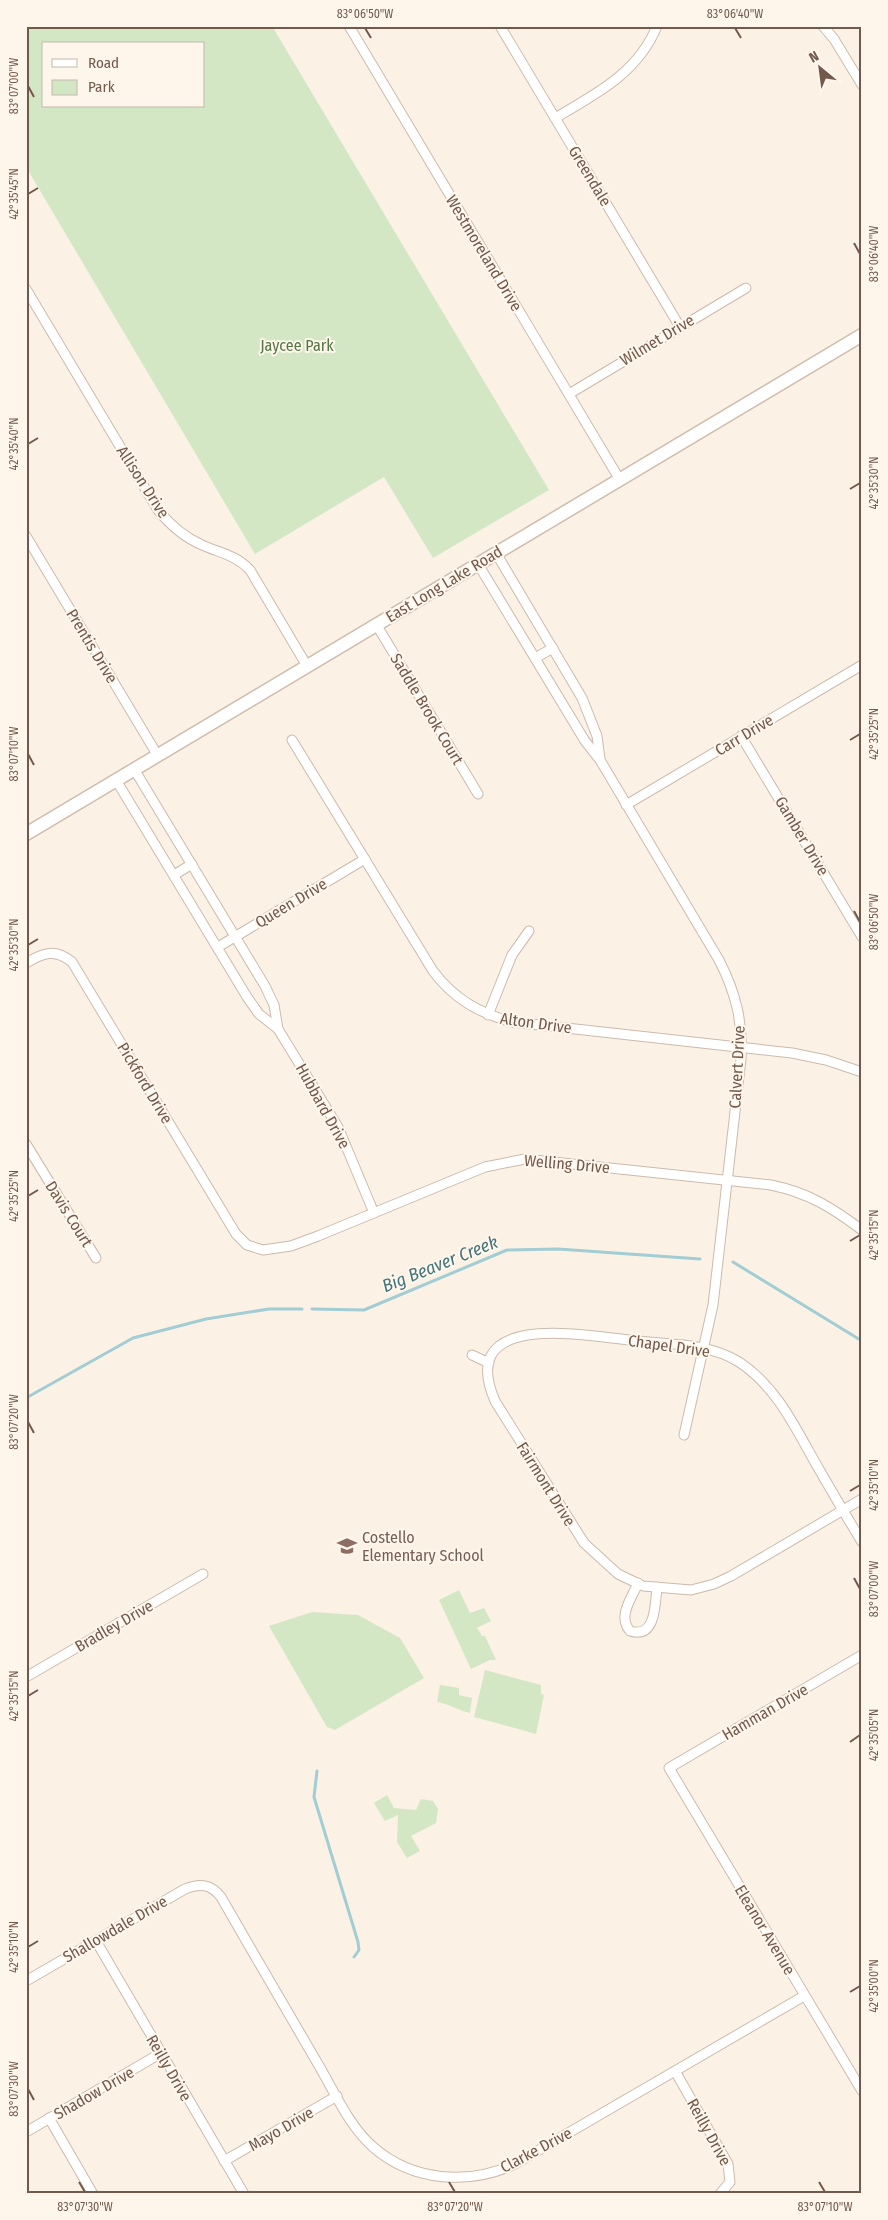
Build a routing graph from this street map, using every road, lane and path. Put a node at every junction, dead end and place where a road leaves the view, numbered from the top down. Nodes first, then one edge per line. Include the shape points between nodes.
1 (348, 26) edge
2 (500, 26) edge
3 (658, 26) edge
4 (823, 26) edge
5 (862, 84) edge
6 (555, 118) junction
7 (746, 288) dead end
8 (26, 289) edge
9 (680, 326) junction
10 (862, 335) edge
11 (569, 394) junction
12 (620, 480) junction
13 (26, 536) edge
14 (496, 553) junction
15 (478, 564) junction
16 (376, 624) junction
17 (553, 648) junction
18 (535, 658) junction
19 (307, 666) junction
20 (860, 669) edge
21 (741, 736) junction
22 (292, 740) dead end
23 (158, 756) junction
24 (600, 760) junction
25 (134, 769) junction
26 (116, 780) junction
27 (478, 794) dead end
28 (626, 805) junction
29 (26, 834) edge
30 (364, 859) junction
31 (192, 864) junction
32 (174, 875) junction
33 (528, 931) dead end
34 (236, 937) junction
35 (862, 937) edge
36 (218, 947) junction
37 (26, 963) edge
38 (488, 1015) junction
39 (278, 1029) junction
40 (742, 1047) junction
41 (862, 1072) edge
42 (26, 1144) edge
43 (728, 1181) junction
44 (374, 1213) junction
45 (862, 1230) edge
46 (247, 1245) joint
47 (96, 1258) dead end
48 (705, 1349) junction
49 (472, 1355) dead end
50 (489, 1363) junction
51 (684, 1435) dead end
52 (862, 1499) edge
53 (842, 1510) junction
54 (862, 1542) edge
55 (203, 1574) dead end
56 (638, 1583) junction
57 (657, 1587) junction
58 (862, 1655) edge
59 (26, 1677) edge
60 (668, 1768) joint
61 (207, 1885) joint
62 (96, 1941) junction
63 (26, 1981) edge
64 (804, 1996) junction
65 (161, 2053) junction
66 (674, 2071) junction
67 (862, 2091) edge
68 (337, 2096) junction
69 (49, 2118) junction
70 (26, 2132) edge
71 (224, 2162) junction
72 (93, 2194) edge
73 (244, 2194) edge
74 (720, 2194) edge

1 - 11 street, Westmoreland Drive
2 - 6 street, Greendale
3 - 6 street via 647,48 622,76
4 - 5 street
6 - 9 street, Greendale
7 - 9 street, Wilmet Drive
8 - 19 street, Allison Drive via 158,510 188,538 244,563
9 - 11 street, Wilmet Drive
10 - 12 main road, East Long Lake Road
11 - 12 street, Westmoreland Drive
12 - 14 main road, East Long Lake Road
13 - 23 street, Prentis Drive
14 - 15 main road, East Long Lake Road
14 - 17 street, Calvert Drive
15 - 16 main road, East Long Lake Road
15 - 18 street, Calvert Drive
16 - 19 main road, East Long Lake Road
16 - 27 street, Saddle Brook Court
17 - 18 street
17 - 24 street, Calvert Drive via 587,708 597,736
18 - 24 street, Calvert Drive
19 - 23 main road, East Long Lake Road
20 - 21 street, Carr Drive
21 - 28 street, Carr Drive
21 - 35 street, Gamber Drive
22 - 30 street, Alton Drive
23 - 25 main road, East Long Lake Road
24 - 28 street, Calvert Drive
25 - 26 main road, East Long Lake Road
25 - 31 street, Hubbard Drive
26 - 29 main road, East Long Lake Road
26 - 32 street, Hubbard Drive
28 - 40 street, Calvert Drive via 727,975 738,1008
30 - 34 street, Queen Drive
30 - 38 street, Alton Drive via 441,982 458,997
31 - 32 street
31 - 34 street, Hubbard Drive
32 - 36 street, Hubbard Drive
33 - 38 street via 512,955
34 - 36 street, Queen Drive
34 - 39 street, Hubbard Drive via 270,994
36 - 39 street, Hubbard Drive via 253,1006
37 - 46 street, Pickford Drive via 47,952 59,954 72,962 236,1234
38 - 40 street, Alton Drive via 512,1022
39 - 44 street, Hubbard Drive via 338,1127
40 - 41 street, Alton Drive via 826,1060
40 - 43 street, Calvert Drive
42 - 47 street, Davis Court
43 - 44 street, Welling Drive via 525,1159 485,1167
43 - 45 street, Welling Drive via 796,1190 822,1202
43 - 48 street, Calvert Drive
44 - 46 street, Welling Drive via 291,1246 262,1250
48 - 50 street, Chapel Drive via 564,1332 528,1334 512,1338 500,1346
48 - 51 street, Calvert Drive
48 - 53 street, Chapel Drive via 738,1362 764,1382 792,1422
49 - 50 street
50 - 56 street, Fairmont Drive via 486,1369 488,1384 495,1401 584,1543 618,1574
52 - 53 street, Fairmont Drive
53 - 54 street, Chapel Drive
53 - 57 street, Fairmont Drive via 714,1584 691,1590
55 - 59 street, Bradley Drive
56 - 57 street, Fairmont Drive
56 - 57 street via 624,1620 630,1630 637,1633 644,1632 652,1623
58 - 60 street, Hamman Drive
60 - 64 street, Eleanor Avenue
61 - 62 street, Shallowdale Drive via 185,1889
61 - 68 street, Clarke Drive via 220,1897
62 - 63 street, Shallowdale Drive
62 - 65 street, Reilly Drive
64 - 66 street, Clarke Drive
64 - 67 street, Eleanor Avenue
65 - 69 street, Shadow Drive
65 - 71 street, Reilly Drive
66 - 68 street, Clarke Drive via 515,2164 466,2178 428,2175 386,2157 366,2141
66 - 74 street, Reilly Drive via 728,2164 730,2182
68 - 71 street, Mayo Drive
69 - 70 street, Shadow Drive
69 - 72 street
71 - 73 street, Reilly Drive

